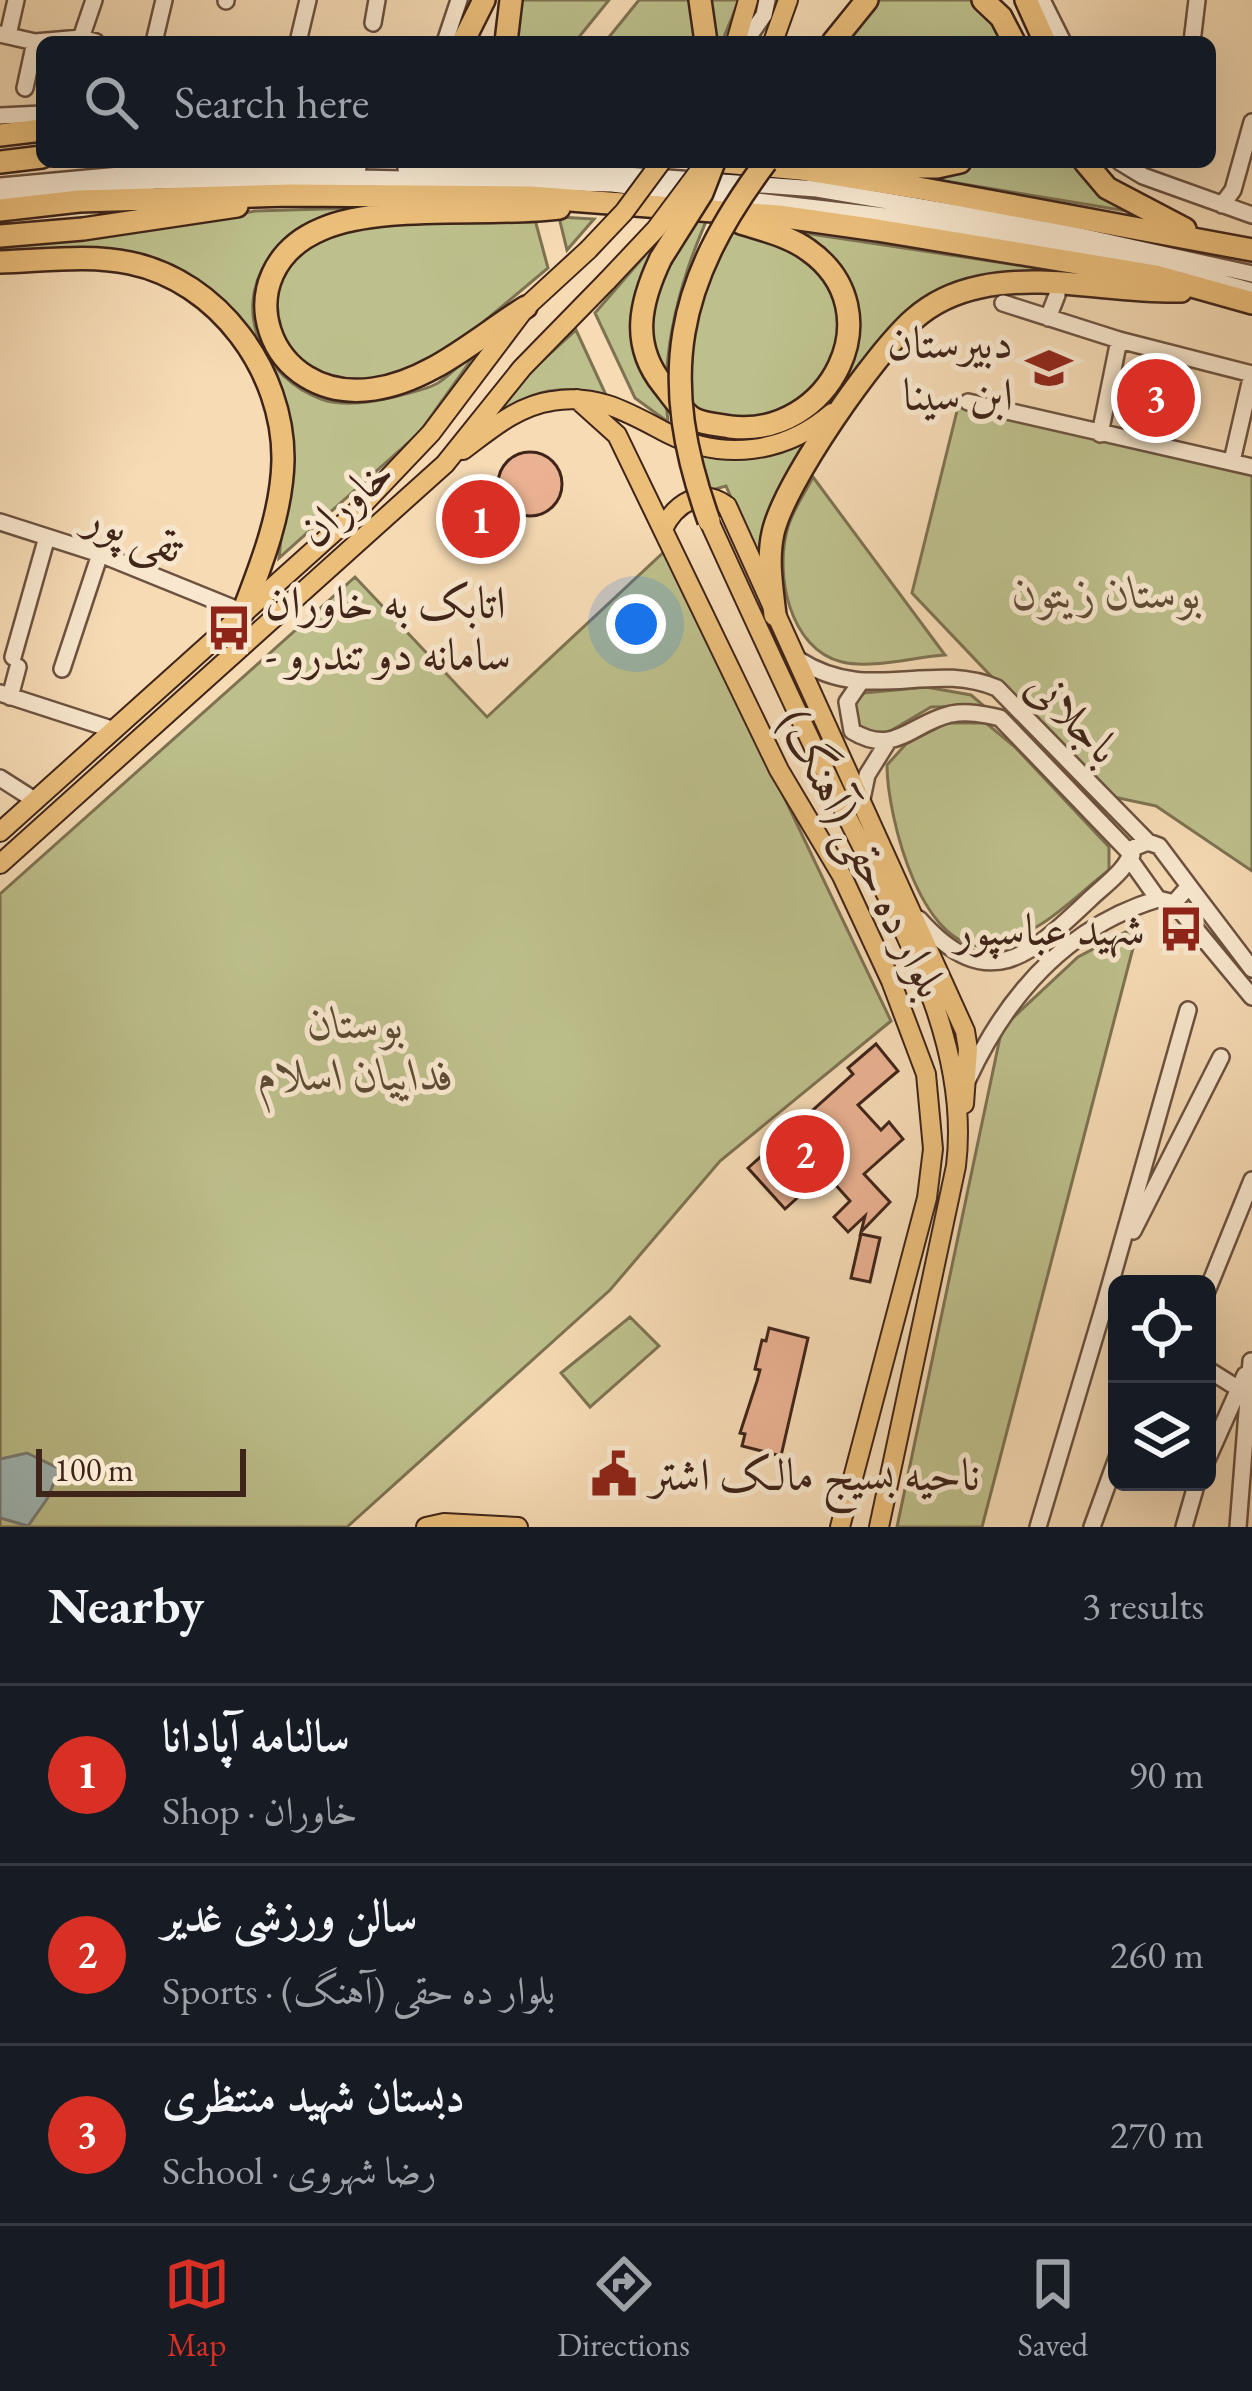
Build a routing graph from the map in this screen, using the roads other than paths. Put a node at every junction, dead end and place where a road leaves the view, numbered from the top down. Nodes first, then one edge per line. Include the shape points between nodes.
1 (16, 0) edge
2 (94, 0) edge
3 (164, 0) edge
4 (308, 0) edge
5 (377, 0) edge
6 (459, 0) edge
7 (484, 0) edge
8 (511, 0) edge
9 (700, 0) edge
10 (748, 0) edge
11 (788, 0) edge
12 (866, 0) edge
13 (982, 0) edge
14 (1026, 0) edge
15 (1042, 0) edge
16 (1197, 0) edge
17 (765, 7) edge
18 (373, 23) dead end
19 (4, 34) edge
20 (89, 36) edge
21 (155, 36) edge
22 (299, 36) edge
23 (453, 36) edge
24 (456, 36) edge
25 (507, 36) edge
26 (705, 36) edge
27 (738, 36) edge
28 (748, 36) edge
29 (774, 36) edge
30 (837, 36) edge
31 (1011, 36) edge
32 (1042, 36) edge
33 (1060, 36) edge
34 (1193, 36) edge
35 (35, 42) joint
36 (25, 88) dead end
37 (36, 114) edge
38 (0, 116) edge
39 (1252, 122) edge
40 (36, 131) edge
41 (0, 136) edge
42 (36, 159) edge
43 (0, 162) edge
44 (196, 168) edge
45 (324, 168) edge
46 (656, 168) edge
47 (705, 168) edge
48 (708, 168) edge
49 (762, 168) edge
50 (781, 168) edge
51 (824, 168) edge
52 (1090, 168) edge
53 (1145, 169) edge
54 (800, 170) junction
55 (0, 186) edge
56 (290, 195) junction
57 (0, 196) edge
58 (595, 203) junction
59 (1222, 205) junction
60 (0, 210) edge
61 (705, 213) junction
62 (1252, 215) edge
63 (0, 236) edge
64 (1213, 240) junction
65 (1252, 250) edge
66 (0, 262) edge
67 (1252, 274) edge
68 (1205, 291) junction
69 (1252, 291) edge
70 (1057, 295) dead end
71 (1003, 303) dead end
72 (1252, 303) edge
73 (526, 307) junction
74 (1048, 318) junction
75 (1119, 340) junction
76 (1252, 374) edge
77 (851, 398) junction
78 (577, 399) junction
79 (968, 402) dead end
80 (1100, 434) junction
81 (1232, 461) junction
82 (445, 464) junction
83 (1252, 466) edge
84 (709, 520) joint
85 (0, 522) edge
86 (662, 529) junction
87 (47, 537) junction
88 (100, 554) junction
89 (243, 612) junction
90 (775, 616) junction
91 (799, 660) junction
92 (62, 669) dead end
93 (860, 683) junction
94 (5, 695) edge
95 (112, 729) junction
96 (887, 742) junction
97 (0, 778) edge
98 (862, 799) junction
99 (36, 801) junction
100 (0, 832) edge
101 (1148, 842) junction
102 (1131, 858) junction
103 (0, 864) edge
104 (1189, 886) junction
105 (1166, 901) junction
106 (914, 914) junction
107 (1252, 969) edge
108 (1252, 997) edge
109 (1187, 1010) dead end
110 (1221, 1058) dead end
111 (966, 1082) junction
112 (959, 1126) junction
113 (1252, 1180) edge
114 (1115, 1266) junction
115 (1114, 1275) edge
116 (1213, 1275) edge
117 (1108, 1316) edge
118 (1251, 1360) edge
119 (1216, 1375) edge
120 (1239, 1389) junction
121 (1216, 1440) edge
122 (1108, 1483) edge
123 (1194, 1491) edge
124 (426, 1527) edge
125 (518, 1527) edge
126 (838, 1527) edge
127 (880, 1527) edge
128 (1038, 1527) edge
129 (1092, 1527) edge
130 (1184, 1527) edge
131 (1238, 1527) edge

1 - 19 street
2 - 20 street
3 - 21 street
4 - 22 street
5 - 18 street
6 - 23 street
7 - 24 highway
8 - 25 highway
9 - 26 highway
10 - 27 main road
11 - 29 main road
12 - 30 highway
13 - 31 highway
14 - 32 highway
15 - 33 street
16 - 34 street
17 - 28 street
19 - 35 street
35 - 36 street
37 - 38 street
39 - 59 street
40 - 41 highway
42 - 43 highway
44 - 55 street
45 - 67 street via 557,170 817,190
46 - 73 main road, خاوران, bridge via 625,212
47 - 82 main road, خاوران, bridge
48 - 61 highway, bridge via 642,302 644,350 694,419 736,428 798,415 822,395 847,338 836,281 796,242
49 - 84 highway, bridge via 718,233 685,321 682,424
50 - 54 highway
51 - 54 highway
52 - 64 highway via 1107,188
53 - 59 street
54 - 64 highway
56 - 58 highway
56 - 60 highway
56 - 63 highway via 214,212
57 - 69 street via 156,182 612,184 1009,236
58 - 61 highway
58 - 73 highway via 332,225 284,258 266,311 277,352 304,376 364,390 423,373
59 - 62 street
61 - 68 highway via 939,239
64 - 65 highway
66 - 89 highway via 107,260 157,270 214,305 241,335 280,412 283,462 274,520
68 - 72 highway
68 - 77 highway via 1044,281 974,288 915,317
70 - 74 street
71 - 74 street
73 - 89 main road, خاوران via 431,433
74 - 75 street
75 - 76 street
75 - 80 street
76 - 81 street
77 - 78 main road via 800,438 747,451 670,435 608,403
77 - 90 highway via 785,499 773,532
78 - 82 main road via 519,411
78 - 86 main road, بلوار ده حقی (آهنگ) via 617,435
79 - 80 street
80 - 81 street
81 - 83 street
82 - 103 main road, خاوران
84 - 112 main road, بلوار ده حقی (آهنگ) via 940,1022
85 - 87 street, تقی پور
86 - 90 main road via 678,504 722,501
86 - 126 main road, بلوار ده حقی (آهنگ) via 779,770 842,876 926,1074 933,1149 927,1198
87 - 88 street, تقی پور
87 - 94 street
88 - 89 street, تقی پور
88 - 92 street
89 - 95 main road, خاوران
90 - 91 main road
91 - 93 street, باجلانی
91 - 98 main road
93 - 96 street via 847,702 852,731
93 - 101 street, باجلانی via 971,677 997,688
94 - 95 street
95 - 99 main road, خاوران
96 - 98 street
96 - 102 street, باجلانی via 948,715 1000,718
97 - 99 street
98 - 106 main road
99 - 100 main road, خاوران
101 - 102 street
101 - 104 street, باجلانی
102 - 105 street, باجلانی
102 - 106 street via 1080,909 997,963 958,957
104 - 105 street
104 - 107 street, باجلانی
105 - 108 street, باجلانی
105 - 111 street via 1122,910 1039,972 1004,1009
106 - 111 main road via 965,1031
109 - 114 street
110 - 114 street
111 - 112 main road
112 - 127 main road, بلوار ده حقی (آهنگ)
113 - 116 street
114 - 115 street
117 - 128 street
118 - 120 street
118 - 131 street
119 - 120 street
120 - 121 street
122 - 129 street
123 - 130 street
124 - 125 main road

